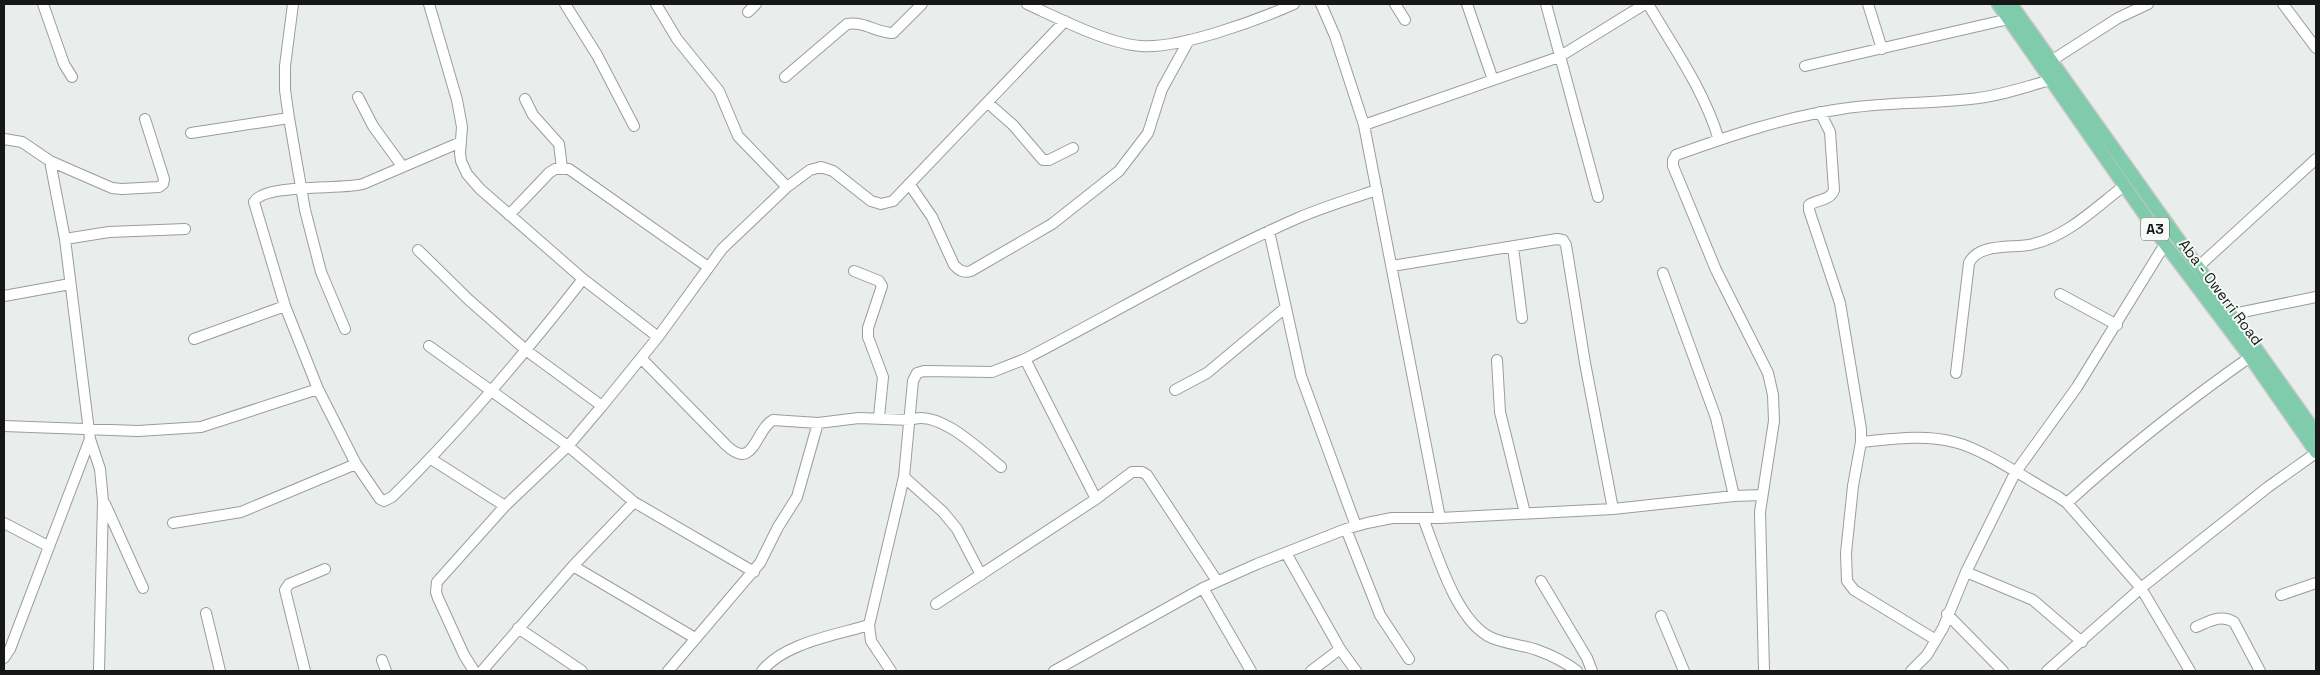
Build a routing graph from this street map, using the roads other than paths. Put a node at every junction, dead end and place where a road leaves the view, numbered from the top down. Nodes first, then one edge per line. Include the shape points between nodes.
1 (43, 4) edge
2 (293, 4) edge
3 (429, 4) edge
4 (565, 4) edge
5 (656, 4) edge
6 (756, 4) edge
7 (922, 4) edge
8 (1027, 4) edge
9 (1294, 4) edge
10 (1321, 4) edge
11 (1395, 4) edge
12 (1467, 4) edge
13 (1546, 4) edge
14 (1646, 4) edge
15 (1868, 4) edge
16 (1998, 4) edge
17 (2010, 4) edge
18 (2148, 4) edge
19 (2283, 4) edge
20 (748, 12) dead end
21 (2009, 19) junction
22 (1406, 20) dead end
23 (1065, 21) junction
24 (1189, 40) junction
25 (2316, 48) edge
26 (1882, 49) junction
27 (1559, 57) junction
28 (2051, 60) junction
29 (1805, 66) dead end
30 (72, 77) dead end
31 (785, 77) dead end
32 (1493, 80) junction
33 (2051, 80) junction
34 (358, 97) dead end
35 (525, 99) dead end
36 (988, 103) junction
37 (1820, 112) junction
38 (289, 118) junction
39 (145, 119) dead end
40 (1364, 125) junction
41 (634, 126) dead end
42 (190, 133) dead end
43 (4, 139) edge
44 (1719, 140) junction
45 (461, 142) junction
46 (1073, 148) dead end
47 (2106, 149) junction
48 (2316, 159) edge
49 (50, 161) junction
50 (402, 166) junction
51 (562, 168) junction
52 (910, 185) junction
53 (2124, 186) junction
54 (302, 187) junction
55 (788, 187) junction
56 (1377, 190) junction
57 (1598, 196) dead end
58 (509, 215) junction
59 (185, 229) dead end
60 (1269, 232) junction
61 (65, 239) junction
62 (2165, 244) junction
63 (1513, 247) junction
64 (418, 250) dead end
65 (1392, 266) junction
66 (2199, 266) junction
67 (708, 267) junction
68 (854, 271) dead end
69 (1663, 273) dead end
70 (583, 279) junction
71 (70, 284) junction
72 (2060, 294) dead end
73 (4, 296) edge
74 (2316, 297) edge
75 (285, 306) junction
76 (1285, 308) junction
77 (2233, 314) junction
78 (1522, 318) dead end
79 (2117, 325) junction
80 (345, 329) dead end
81 (658, 337) junction
82 (194, 339) dead end
83 (429, 346) dead end
84 (527, 351) junction
85 (2250, 357) junction
86 (641, 358) junction
87 (1025, 360) junction
88 (1497, 360) dead end
89 (1956, 373) dead end
90 (318, 389) junction
91 (1175, 390) dead end
92 (492, 392) junction
93 (602, 406) junction
94 (879, 417) junction
95 (910, 420) junction
96 (818, 423) junction
97 (4, 426) edge
98 (2315, 428) edge
99 (90, 434) junction
100 (1861, 442) junction
101 (568, 446) junction
102 (2316, 453) edge
103 (431, 459) junction
104 (356, 464) junction
105 (1000, 467) dead end
106 (2015, 473) junction
107 (904, 477) junction
108 (1762, 495) junction
109 (1734, 496) junction
110 (1096, 499) junction
111 (103, 501) junction
112 (634, 502) junction
113 (2067, 503) junction
114 (505, 506) junction
115 (1613, 509) junction
116 (1524, 513) junction
117 (1423, 518) junction
118 (1440, 518) junction
119 (4, 523) edge
120 (173, 524) dead end
121 (1351, 527) junction
122 (48, 546) junction
123 (1286, 553) junction
124 (573, 566) junction
125 (325, 569) dead end
126 (754, 572) junction
127 (1966, 572) junction
128 (982, 575) junction
129 (1218, 581) junction
130 (1541, 581) dead end
131 (2316, 583) edge
132 (143, 588) dead end
133 (1203, 588) junction
134 (2141, 588) junction
135 (2281, 595) dead end
136 (936, 604) dead end
137 (206, 613) dead end
138 (1948, 614) junction
139 (1661, 616) dead end
140 (869, 625) junction
141 (2196, 626) dead end
142 (518, 628) junction
143 (695, 638) junction
144 (1936, 640) junction
145 (2082, 642) junction
146 (1340, 649) junction
147 (4, 658) edge
148 (1409, 659) dead end
149 (382, 660) dead end
150 (1572, 670) edge
151 (99, 671) edge
152 (220, 671) edge
153 (305, 671) edge
154 (386, 671) edge
155 (474, 671) edge
156 (482, 671) edge
157 (582, 671) edge
158 (668, 671) edge
159 (762, 671) edge
160 (891, 671) edge
161 (1054, 671) edge
162 (1251, 671) edge
163 (1311, 671) edge
164 (1356, 671) edge
165 (1592, 671) edge
166 (1684, 671) edge
167 (1764, 671) edge
168 (1911, 671) edge
169 (2003, 671) edge
170 (2047, 671) edge
171 (2190, 671) edge
172 (2260, 671) edge

1 - 30 street via 64,64
2 - 38 street via 285,66
3 - 45 street via 457,100 462,126
4 - 41 street via 597,55
5 - 55 street via 677,39 719,91 738,136
6 - 20 street
7 - 31 street via 893,33 860,23 847,24
8 - 23 street
9 - 24 street
10 - 40 street
11 - 22 street
12 - 32 street
13 - 27 street
14 - 27 street
14 - 44 street via 1702,95
15 - 26 street
16 - 21 main road, Aba - Owerri Road / A3
17 - 28 main road, Aba - Owerri Road / A3
18 - 28 street via 2118,18
19 - 25 street
21 - 26 street
21 - 33 main road, Aba - Owerri Road / A3
23 - 24 street via 1140,46
23 - 36 street
24 - 52 street via 1162,88 1148,133 1119,171 1052,224 971,271 959,270 954,265 932,217
26 - 29 street
27 - 32 street
27 - 57 street
28 - 47 main road, Aba - Owerri Road / A3
32 - 40 street
33 - 37 street via 1971,99
33 - 47 main road, Aba - Owerri Road / A3
34 - 50 street via 373,126
35 - 51 street via 533,115 558,144
36 - 46 street via 1044,160
36 - 52 street
37 - 44 street
37 - 100 street via 1830,132 1834,190 1832,195 1812,202 1808,210 1840,303
38 - 42 street
38 - 54 street
39 - 49 street via 164,179 159,186 112,188
40 - 56 street
43 - 49 street via 22,142
44 - 108 street via 1676,155 1673,166 1716,270 1768,373 1774,421
45 - 50 street
45 - 58 street via 460,153 467,174
47 - 53 main road, Aba - Owerri Road / A3
47 - 66 main road, Aba - Owerri Road / A3
48 - 66 street
49 - 61 street
50 - 54 street via 351,187
51 - 58 street via 549,173
51 - 67 street
52 - 55 street via 893,201 881,204 871,201 833,171 821,167 810,170
53 - 62 main road, Aba - Owerri Road / A3
53 - 89 street via 2047,240 1984,250 1973,256 1969,263
54 - 75 street via 261,195 254,202
54 - 80 street via 321,272
55 - 67 street via 738,232
56 - 60 street via 1321,208
56 - 65 street
58 - 70 street
59 - 61 street via 140,230
60 - 76 street
60 - 87 street
61 - 71 street
62 - 79 street
62 - 85 main road, Aba - Owerri Road / A3
63 - 65 street
63 - 78 street
63 - 115 street via 1557,239 1566,245
64 - 84 street
65 - 118 street
66 - 77 main road, Aba - Owerri Road / A3
67 - 81 street
68 - 94 street via 879,281 882,286 868,328 868,337 883,377
69 - 109 street via 1716,418
70 - 81 street
70 - 84 street
71 - 73 street
71 - 99 street
72 - 79 street
74 - 77 street
75 - 82 street
75 - 90 street
76 - 91 street via 1207,373
76 - 121 street via 1301,376
77 - 98 main road, Aba - Owerri Road / A3
79 - 106 street
81 - 86 street
83 - 92 street
84 - 92 street
84 - 93 street
85 - 102 main road, Aba - Owerri Road / A3
85 - 113 street via 2183,405
86 - 93 street
86 - 96 street via 732,451 740,454 753,448 765,426 773,420
87 - 95 street via 992,372 917,373 913,381
87 - 110 street
88 - 116 street via 1500,412
90 - 99 street via 201,427
90 - 104 street
92 - 101 street
92 - 103 street
93 - 101 street
94 - 95 street
94 - 96 street
95 - 105 street via 918,416 943,423
95 - 107 street
96 - 126 street via 797,497
97 - 99 street
99 - 111 street via 100,469
99 - 122 street
100 - 106 street via 1914,438 1955,442
100 - 144 street via 1846,553 1847,581 1854,590
101 - 112 street
101 - 114 street
102 - 134 street
103 - 104 street via 392,498 384,501 376,495
103 - 114 street
104 - 120 street via 241,512
106 - 113 street
106 - 127 street
107 - 128 street via 943,512
107 - 140 street
108 - 109 street
108 - 167 street
109 - 115 street
110 - 128 street
110 - 129 street via 1132,472 1147,475
111 - 132 street
111 - 151 street
112 - 124 street
112 - 126 street
113 - 134 street
114 - 155 street via 441,577 436,587 464,655
115 - 116 street
116 - 118 street
117 - 118 street
117 - 121 street via 1392,518
117 - 150 street via 1454,594 1472,624 1494,639 1536,650
119 - 122 street
121 - 123 street
121 - 148 street via 1380,616
122 - 147 street
123 - 129 street
123 - 146 street
124 - 142 street
124 - 143 street
125 - 153 street via 289,584 285,590
126 - 143 street
127 - 138 street
127 - 145 street via 2033,600
128 - 136 street
129 - 133 street
130 - 165 street
131 - 135 street
133 - 161 street
133 - 162 street
134 - 145 street
134 - 171 street
137 - 152 street
138 - 144 street
138 - 169 street
139 - 166 street
140 - 159 street via 789,650
140 - 160 street via 871,641
141 - 172 street via 2221,617 2234,622
142 - 156 street
142 - 157 street
143 - 158 street
144 - 168 street via 1920,664
145 - 170 street
146 - 163 street
146 - 164 street
149 - 154 street

